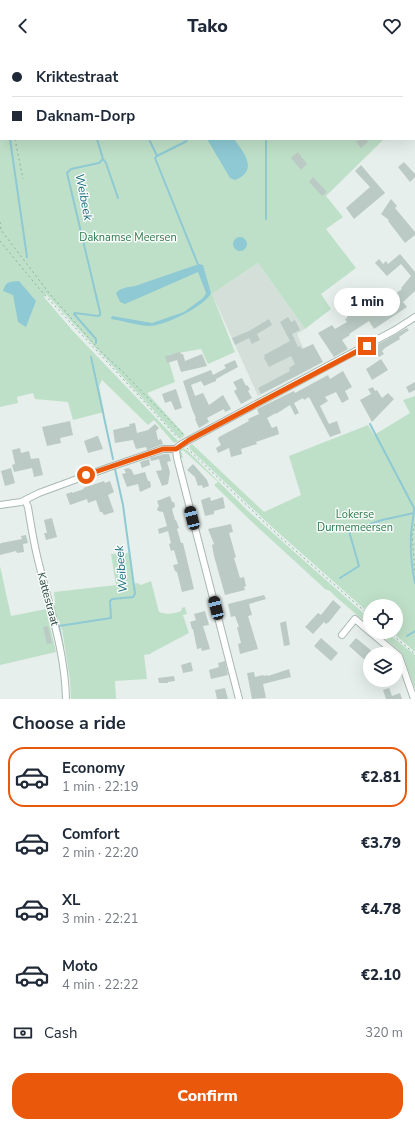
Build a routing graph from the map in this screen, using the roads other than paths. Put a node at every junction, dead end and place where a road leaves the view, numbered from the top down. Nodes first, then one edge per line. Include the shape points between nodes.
1 (415, 317) edge
2 (176, 449) junction
3 (25, 500) junction
4 (0, 505) edge
5 (363, 626) edge
6 (342, 634) dead end
7 (378, 639) edge
8 (66, 699) edge
9 (239, 699) edge
10 (414, 699) edge

1 - 2 street
2 - 3 street via 163,449
2 - 9 street
3 - 4 street
3 - 8 street, Kattestraat via 60,644
5 - 6 street via 355,619
7 - 10 street via 399,656

